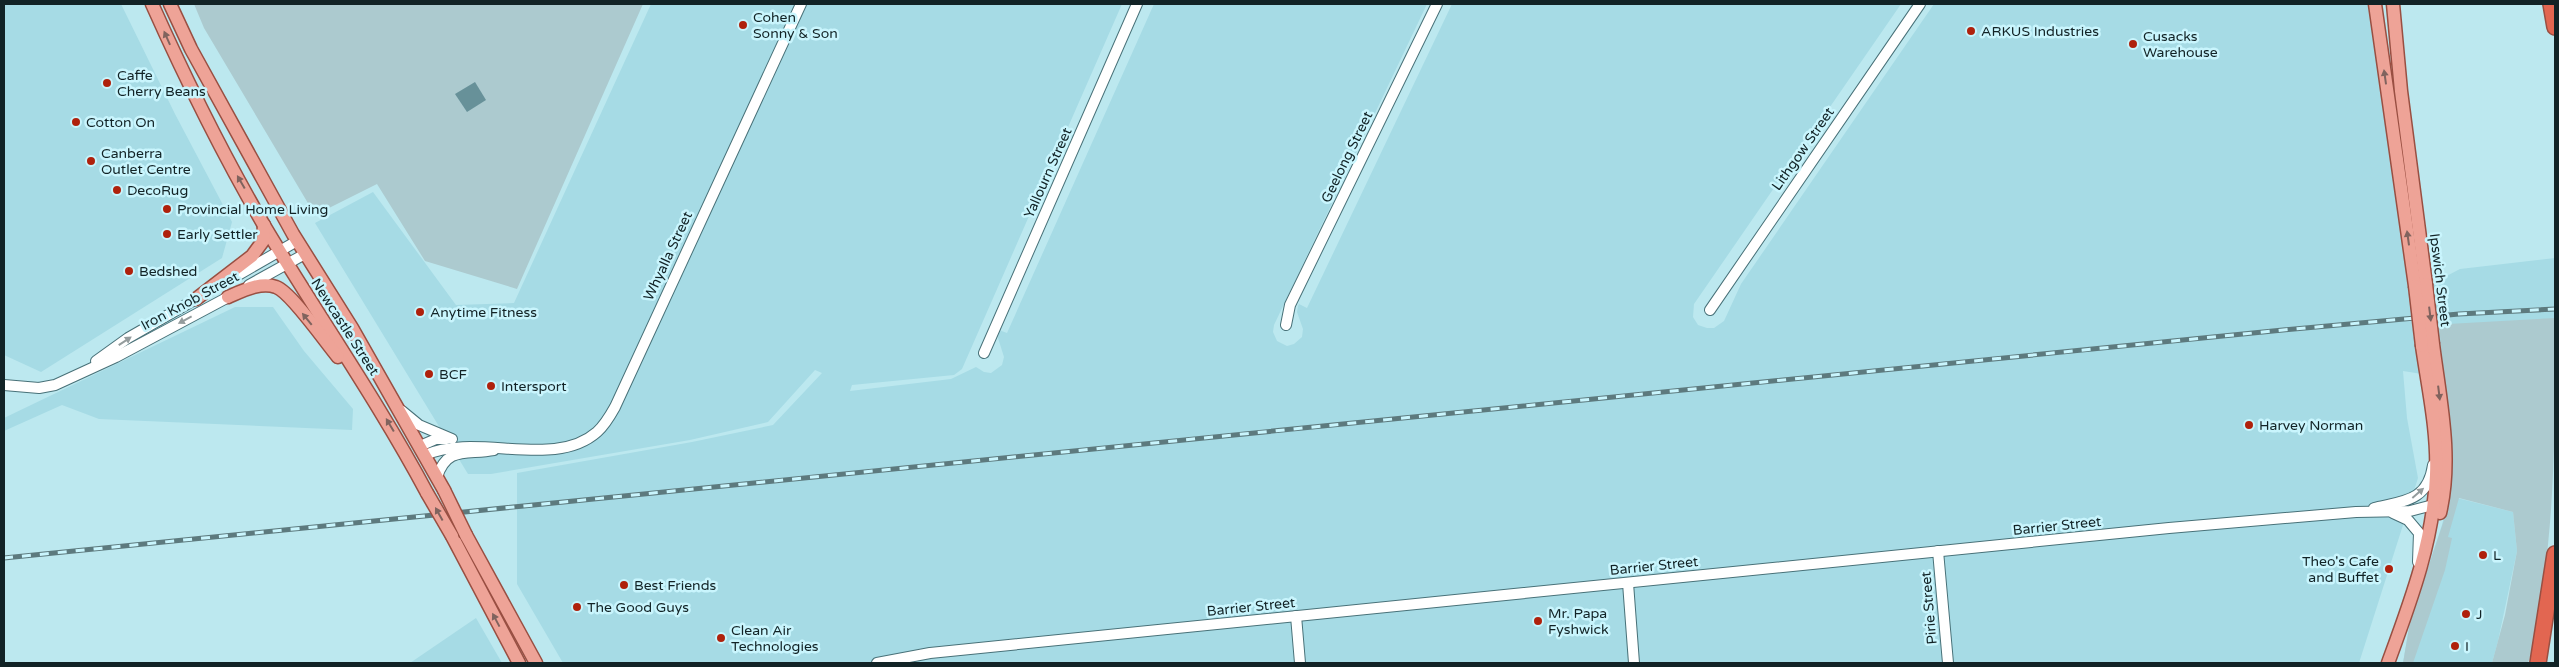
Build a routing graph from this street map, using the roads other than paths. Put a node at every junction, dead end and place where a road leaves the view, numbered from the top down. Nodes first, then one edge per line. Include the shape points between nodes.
1 (152, 4) edge
2 (170, 4) edge
3 (800, 4) edge
4 (1137, 4) edge
5 (1437, 4) edge
6 (1920, 4) edge
7 (2375, 4) edge
8 (2393, 4) edge
9 (2550, 4) edge
10 (2555, 26) edge
11 (2396, 103) junction
12 (264, 225) junction
13 (297, 240) junction
14 (280, 251) junction
15 (305, 254) junction
16 (288, 264) junction
17 (228, 297) junction
18 (196, 299) junction
19 (1710, 310) dead end
20 (1286, 325) dead end
21 (2428, 345) junction
22 (984, 353) dead end
23 (86, 370) junction
24 (4, 385) edge
25 (372, 396) junction
26 (400, 409) junction
27 (452, 439) junction
28 (2434, 442) junction
29 (475, 445) junction
30 (507, 447) junction
31 (422, 450) junction
32 (409, 458) junction
33 (437, 477) junction
34 (2445, 484) junction
35 (2433, 505) junction
36 (2356, 512) junction
37 (2388, 512) junction
38 (1938, 551) junction
39 (2555, 554) edge
40 (2424, 558) junction
41 (2418, 578) junction
42 (1628, 583) junction
43 (1296, 616) junction
44 (519, 663) edge
45 (536, 663) edge
46 (877, 663) edge
47 (1300, 663) edge
48 (1634, 663) edge
49 (1948, 663) edge
50 (2388, 663) edge
51 (2538, 663) edge

12 -> 1 main road, Newcastle Street via 208,126
2 - 13 main road, Newcastle Street via 191,50
3 - 30 street, Whyalla Street via 616,407 605,424 589,438 569,446
4 - 22 street, Yallourn Street
5 - 20 street, Geelong Street via 1290,305
6 - 19 street, Lithgow Street
11 -> 7 main road, Ipswich Street
8 - 11 main road, Ipswich Street
9 - 10 highway
11 - 21 main road, Ipswich Street, bridge
12 - 14 main road, Newcastle Street
12 - 18 main road via 263,240 252,256
13 - 14 street, Iron Knob Street
13 - 15 main road, Newcastle Street
14 - 16 main road, Newcastle Street
14 - 18 street, Iron Knob Street
15 - 16 street, Iron Knob Street
15 - 26 main road, Newcastle Street
16 - 17 street, Iron Knob Street
16 - 25 main road, Newcastle Street
17 -> 23 street, Iron Knob Street
25 -> 17 main road via 277,287 263,285
23 -> 18 street, Iron Knob Street via 128,338
21 - 28 main road, Ipswich Street
21 -> 34 main road, Ipswich Street via 2445,441
23 - 24 street, Iron Knob Street via 55,385 39,388
32 -> 25 main road, Newcastle Street
26 - 27 street, Whyalla Street via 419,425
26 - 31 main road, Newcastle Street
27 - 29 street, Whyalla Street
27 - 31 street, Whyalla Street via 436,439
28 - 35 main road, Ipswich Street via 2436,474
36 -> 28 street via 2409,500 2420,494 2428,484
29 - 30 street, Whyalla Street
29 - 31 street, Whyalla Street
30 - 33 street, Whyalla Street via 450,456 442,463
31 - 32 main road, Whyalla Street
31 - 33 main road, Newcastle Street
44 -> 32 main road, Newcastle Street, bridge
33 - 45 main road, Newcastle Street, bridge
34 - 35 main road
34 - 40 main road, Ipswich Street via 2437,524
35 - 37 street, Barrier Street via 2422,510
35 - 40 main road, Ipswich Street
36 - 37 street, Barrier Street
36 - 38 street, Barrier Street
37 - 41 street via 2408,520 2419,533
38 - 42 street, Barrier Street
38 - 49 street, Pirie Street
39 - 51 highway
40 - 41 main road, Ipswich Street
41 - 50 main road, Ipswich Street
42 - 43 street, Barrier Street
42 - 48 street
43 - 46 street, Barrier Street via 930,653
43 - 47 street

